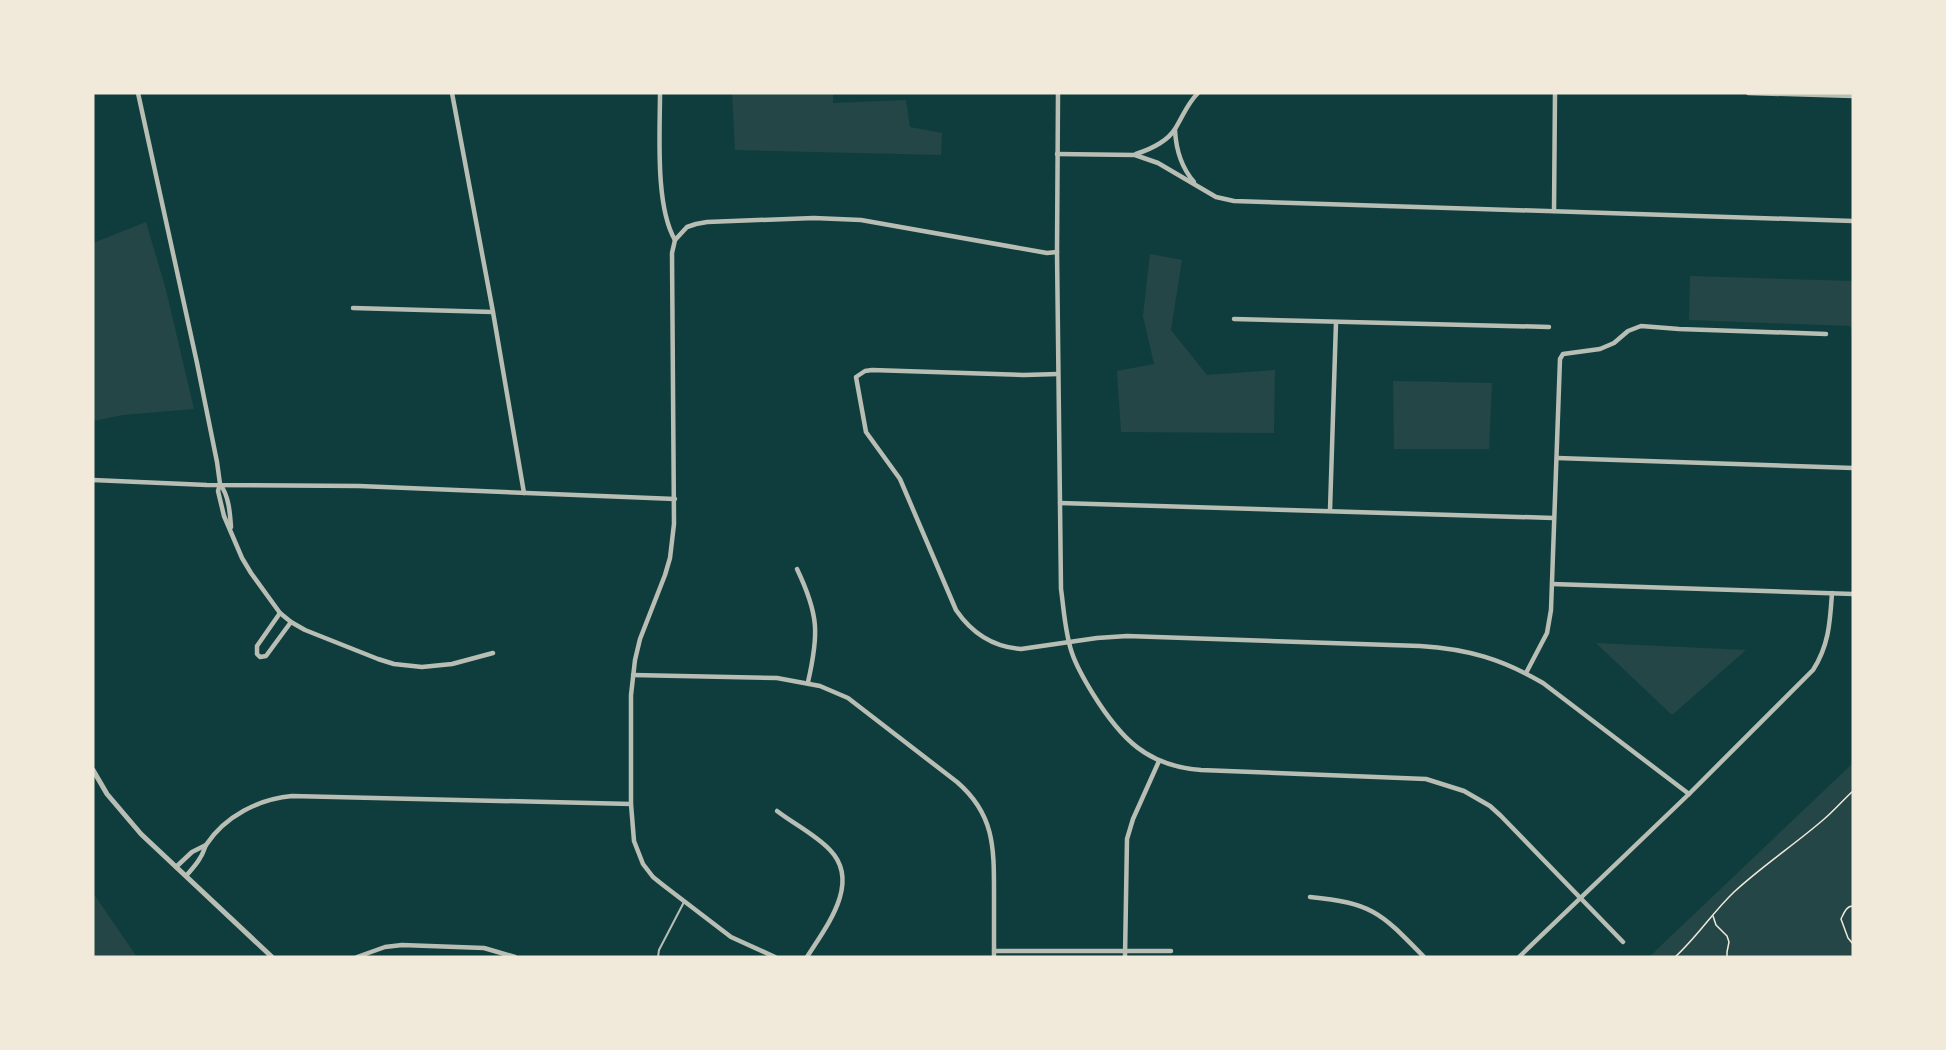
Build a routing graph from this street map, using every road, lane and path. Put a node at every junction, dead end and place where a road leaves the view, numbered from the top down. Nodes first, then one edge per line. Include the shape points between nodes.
1 (138, 93) edge
2 (452, 93) edge
3 (660, 93) edge
4 (1058, 93) edge
5 (1198, 93) edge
6 (1555, 93) edge
7 (1749, 93) edge
8 (1853, 96) edge
9 (1175, 130) junction
10 (1058, 154) junction
11 (1135, 155) junction
12 (1196, 186) junction
13 (1554, 211) junction
14 (1853, 221) edge
15 (675, 240) junction
16 (1057, 252) junction
17 (353, 308) dead end
18 (494, 312) junction
19 (1234, 319) dead end
20 (1336, 322) junction
21 (1549, 327) dead end
22 (1826, 334) dead end
23 (1058, 374) junction
24 (1557, 458) junction
25 (1853, 468) edge
26 (93, 480) edge
27 (220, 484) junction
28 (524, 493) junction
29 (675, 499) junction
30 (1060, 503) junction
31 (1330, 510) junction
32 (1553, 518) junction
33 (797, 569) dead end
34 (1552, 584) junction
35 (1832, 593) junction
36 (1853, 594) edge
37 (280, 613) junction
38 (291, 622) junction
39 (1069, 643) junction
40 (493, 653) dead end
41 (1526, 673) junction
42 (633, 675) junction
43 (808, 682) junction
44 (1159, 761) junction
45 (93, 770) edge
46 (1853, 791) edge
47 (1689, 794) junction
48 (631, 804) junction
49 (777, 811) dead end
50 (206, 845) junction
51 (176, 867) junction
52 (186, 876) junction
53 (1310, 897) dead end
54 (1580, 898) junction
55 (684, 902) junction
56 (1853, 906) edge
57 (1712, 914) junction
58 (1623, 942) dead end
59 (1853, 944) edge
60 (1171, 951) dead end
61 (994, 954) edge
62 (1125, 954) edge
63 (272, 957) edge
64 (357, 957) edge
65 (515, 957) edge
66 (658, 957) edge
67 (775, 957) edge
68 (807, 957) edge
69 (1424, 957) edge
70 (1519, 957) edge
71 (1675, 957) edge
72 (1728, 957) edge

1 - 27 street
2 - 18 street
3 - 15 street via 663,198 668,229
4 - 10 street
5 - 9 street
6 - 13 street
7 - 8 street
9 - 11 street via 1156,146
9 - 12 street via 1184,169
10 - 11 street
10 - 16 street
11 - 12 street
12 - 13 street via 1234,201
13 - 14 street
15 - 16 street via 687,227 707,222 814,218 861,220
15 - 29 street
16 - 23 street
17 - 18 street
18 - 28 street
19 - 20 street
20 - 21 street
20 - 31 street
22 - 24 street via 1641,326 1600,349 1563,354
23 - 30 street
23 - 39 street via 872,370 860,373 856,383 866,432 900,479 963,620 985,638 1010,648
24 - 25 street
24 - 32 street
26 - 27 street
27 - 28 street
27 - 37 street via 231,515 231,531 246,566
28 - 29 street
29 - 42 street via 670,558 639,639
30 - 31 street
30 - 39 street via 1061,581
31 - 32 street
32 - 34 street
33 - 43 street via 811,600 815,623
34 - 35 street
34 - 41 street via 1547,633
35 - 36 street
35 - 47 street via 1830,630 1813,670
37 - 38 street
37 - 38 street via 257,646 260,657 271,651
38 - 40 street via 378,659 409,666 436,666
39 - 41 street via 1127,636 1431,647 1490,657
39 - 44 street via 1079,669 1116,728
41 - 47 street
42 - 43 street
42 - 48 street
43 - 61 street via 848,698 957,782 980,807 993,845
44 - 54 street via 1202,770 1385,776 1443,783 1490,806
44 - 62 street via 1127,839
45 - 51 street via 123,814
46 - 57 path
47 - 54 street
48 - 50 street via 285,796 239,813
48 - 55 street via 634,841 643,864
49 - 68 street via 830,850 841,871 838,904
50 - 51 street
50 - 52 street
51 - 52 street
52 - 63 street
53 - 69 street via 1351,902 1376,913
54 - 58 street
54 - 70 street
55 - 66 lane
55 - 67 street via 731,937
56 - 59 path via 1845,910 1841,919
57 - 71 path
57 - 72 path via 1730,942
60 - 62 street
61 - 62 street
64 - 65 street via 385,947 412,945 484,948

